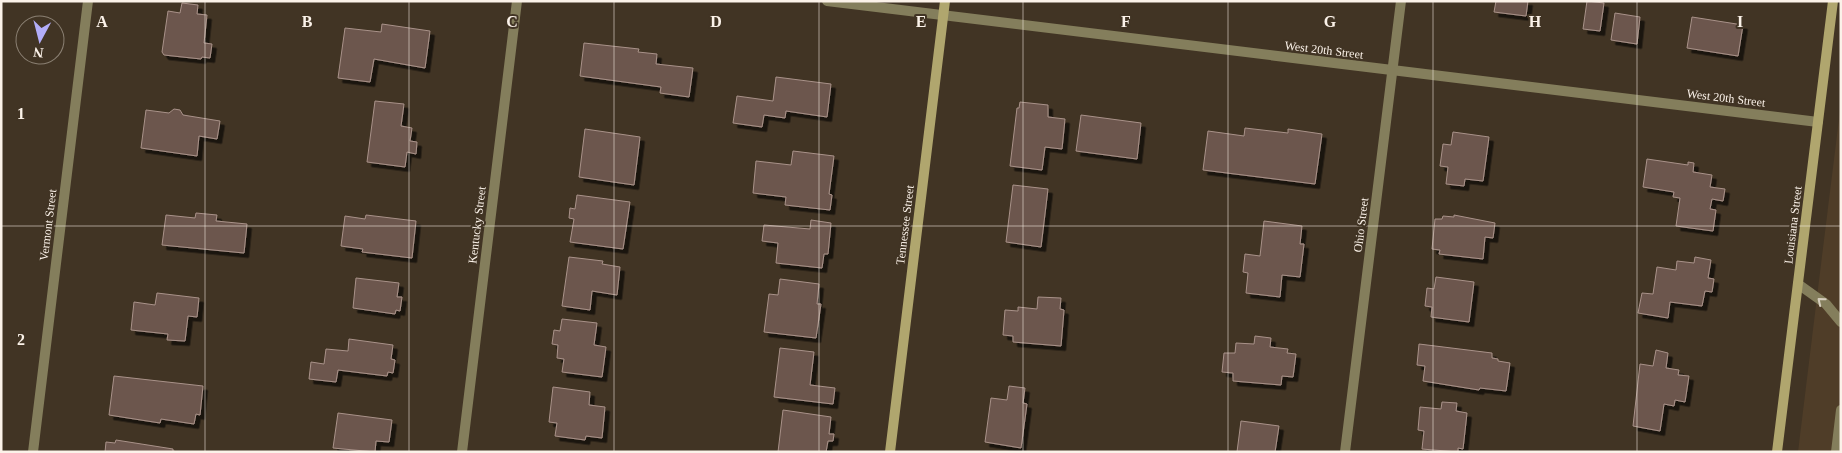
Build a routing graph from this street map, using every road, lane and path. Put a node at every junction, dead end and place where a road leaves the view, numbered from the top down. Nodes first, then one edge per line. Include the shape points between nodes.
1 (88, 1) edge
2 (517, 1) edge
3 (827, 1) edge
4 (945, 1) edge
5 (1401, 1) edge
6 (1833, 1) edge
7 (943, 16) junction
8 (1392, 70) junction
9 (1818, 122) junction
10 (1798, 284) junction
11 (1841, 322) edge
12 (1841, 410) edge
13 (33, 452) edge
14 (462, 452) edge
15 (890, 452) edge
16 (1345, 452) edge
17 (1778, 452) edge
18 (1836, 452) edge

1 - 13 street, Vermont Street
2 - 14 street, Kentucky Street
3 - 7 street, West 20th Street
4 - 7 main road, Tennessee Street
5 - 8 street, Ohio Street
6 - 9 main road, Louisiana Street
7 - 8 street, West 20th Street
7 - 15 main road, Tennessee Street
8 - 9 street, West 20th Street
8 - 16 street, Ohio Street
9 - 10 main road, Louisiana Street
11 -> 10 street via 1826,304
10 - 17 main road, Louisiana Street
12 - 18 street

